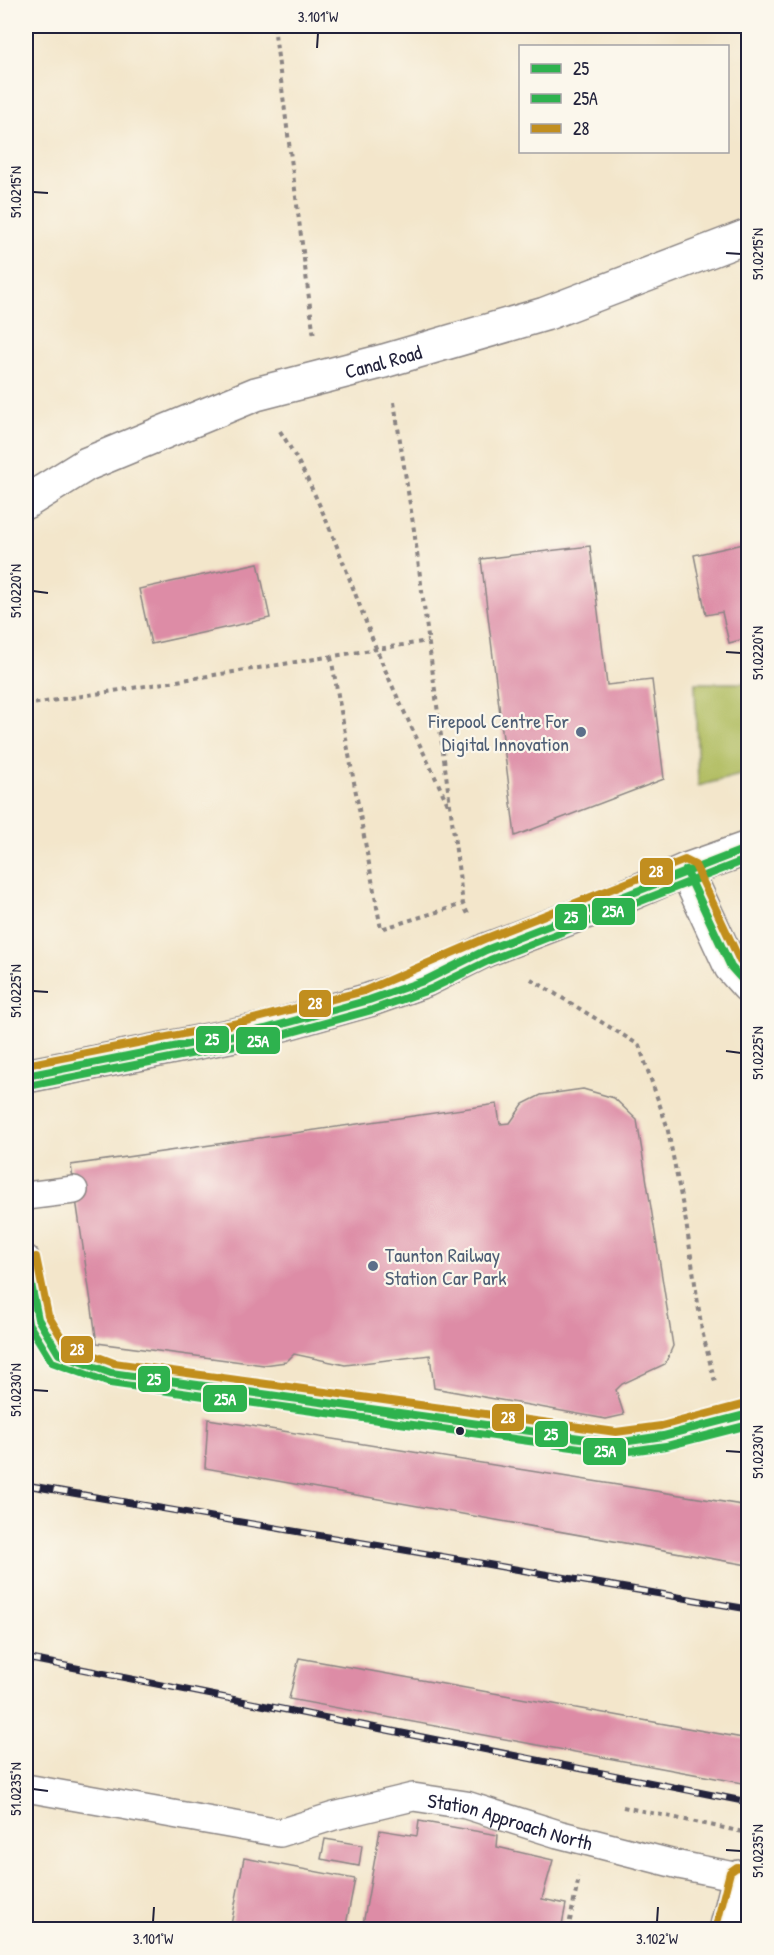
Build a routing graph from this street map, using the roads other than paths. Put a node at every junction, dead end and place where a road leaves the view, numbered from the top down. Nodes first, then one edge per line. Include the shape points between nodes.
1 (748, 237) edge
2 (26, 502) edge
3 (748, 849) edge
4 (686, 870) junction
5 (748, 986) edge
6 (26, 1076) edge
7 (74, 1190) dead end
8 (26, 1196) edge
9 (26, 1259) edge
10 (737, 1418) edge
11 (26, 1788) edge
12 (744, 1878) edge
13 (726, 1929) edge

1 - 2 street, Canal Road via 545,314 256,394 87,464
3 - 4 street
4 - 5 street via 731,967
4 - 6 street via 388,993 265,1029
7 - 8 lane
9 - 10 lane via 38,1319 59,1354 111,1373 616,1443
11 - 12 lane, Station Approach North via 280,1833 413,1797 466,1805 588,1842
12 - 13 street

